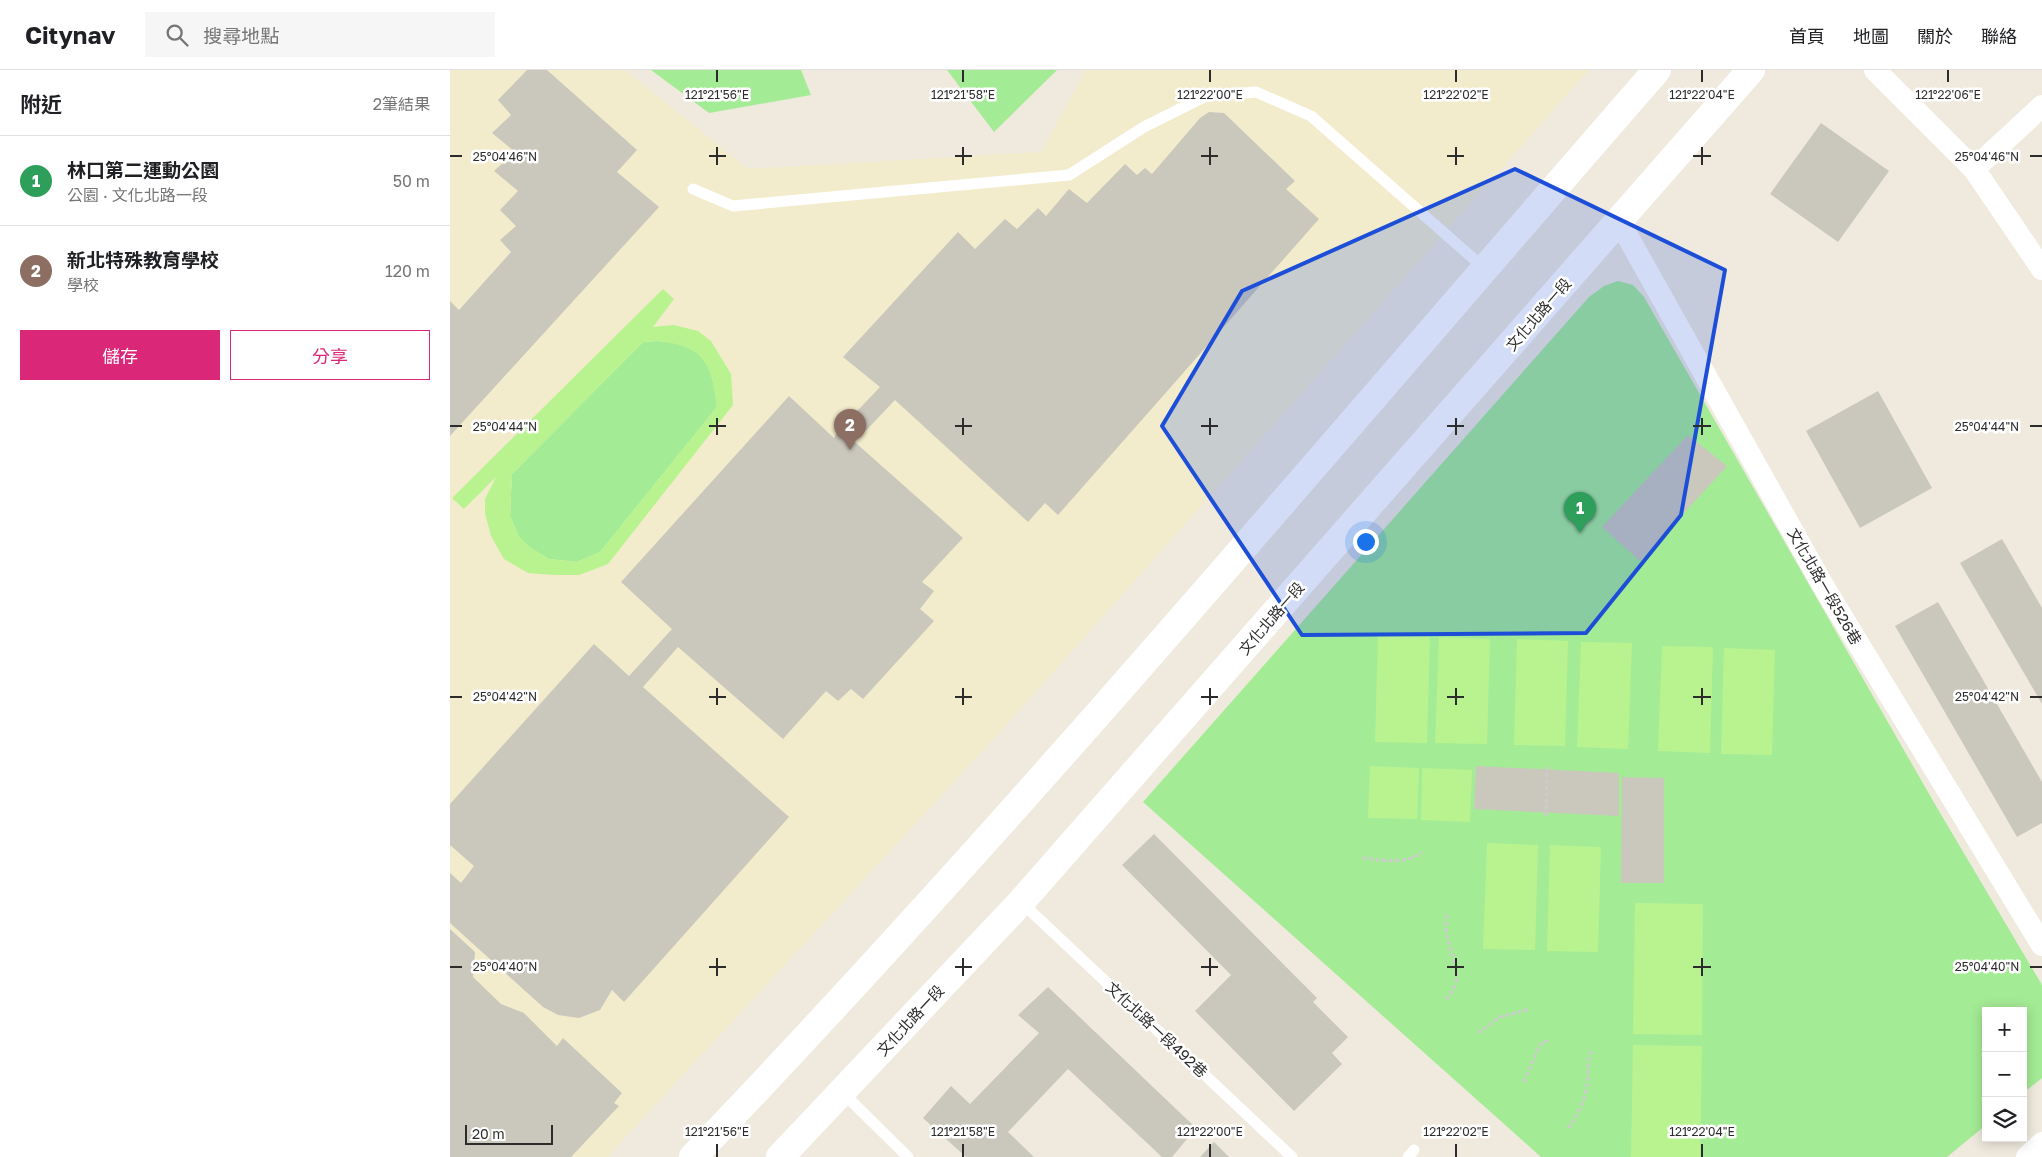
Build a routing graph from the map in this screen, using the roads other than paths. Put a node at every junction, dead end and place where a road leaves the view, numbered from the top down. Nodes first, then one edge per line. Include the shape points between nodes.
1 (1657, 70) edge
2 (1751, 70) edge
3 (1875, 70) edge
4 (2042, 106) edge
5 (1974, 169) junction
6 (693, 189) dead end
7 (1619, 221) junction
8 (1484, 268) junction
9 (2042, 269) edge
10 (1021, 902) junction
11 (2042, 945) edge
12 (842, 1092) junction
13 (2042, 1143) edge
14 (693, 1157) edge
15 (780, 1157) edge
16 (908, 1157) edge
17 (1292, 1157) edge
18 (2027, 1157) edge

1 - 8 main road
2 - 7 main road, 文化北路一段
3 - 5 street
4 - 5 street
5 - 9 street
6 - 8 lane via 733,206 1069,175 1144,127 1206,96 1256,92 1311,116
7 - 10 main road, 文化北路一段
7 - 11 street, 文化北路一段526巷 via 1825,589
8 - 14 main road via 1090,724 797,1048
10 - 12 main road, 文化北路一段
10 - 17 lane, 文化北路一段492巷
12 - 15 main road, 文化北路一段
12 - 16 lane
13 - 18 street

